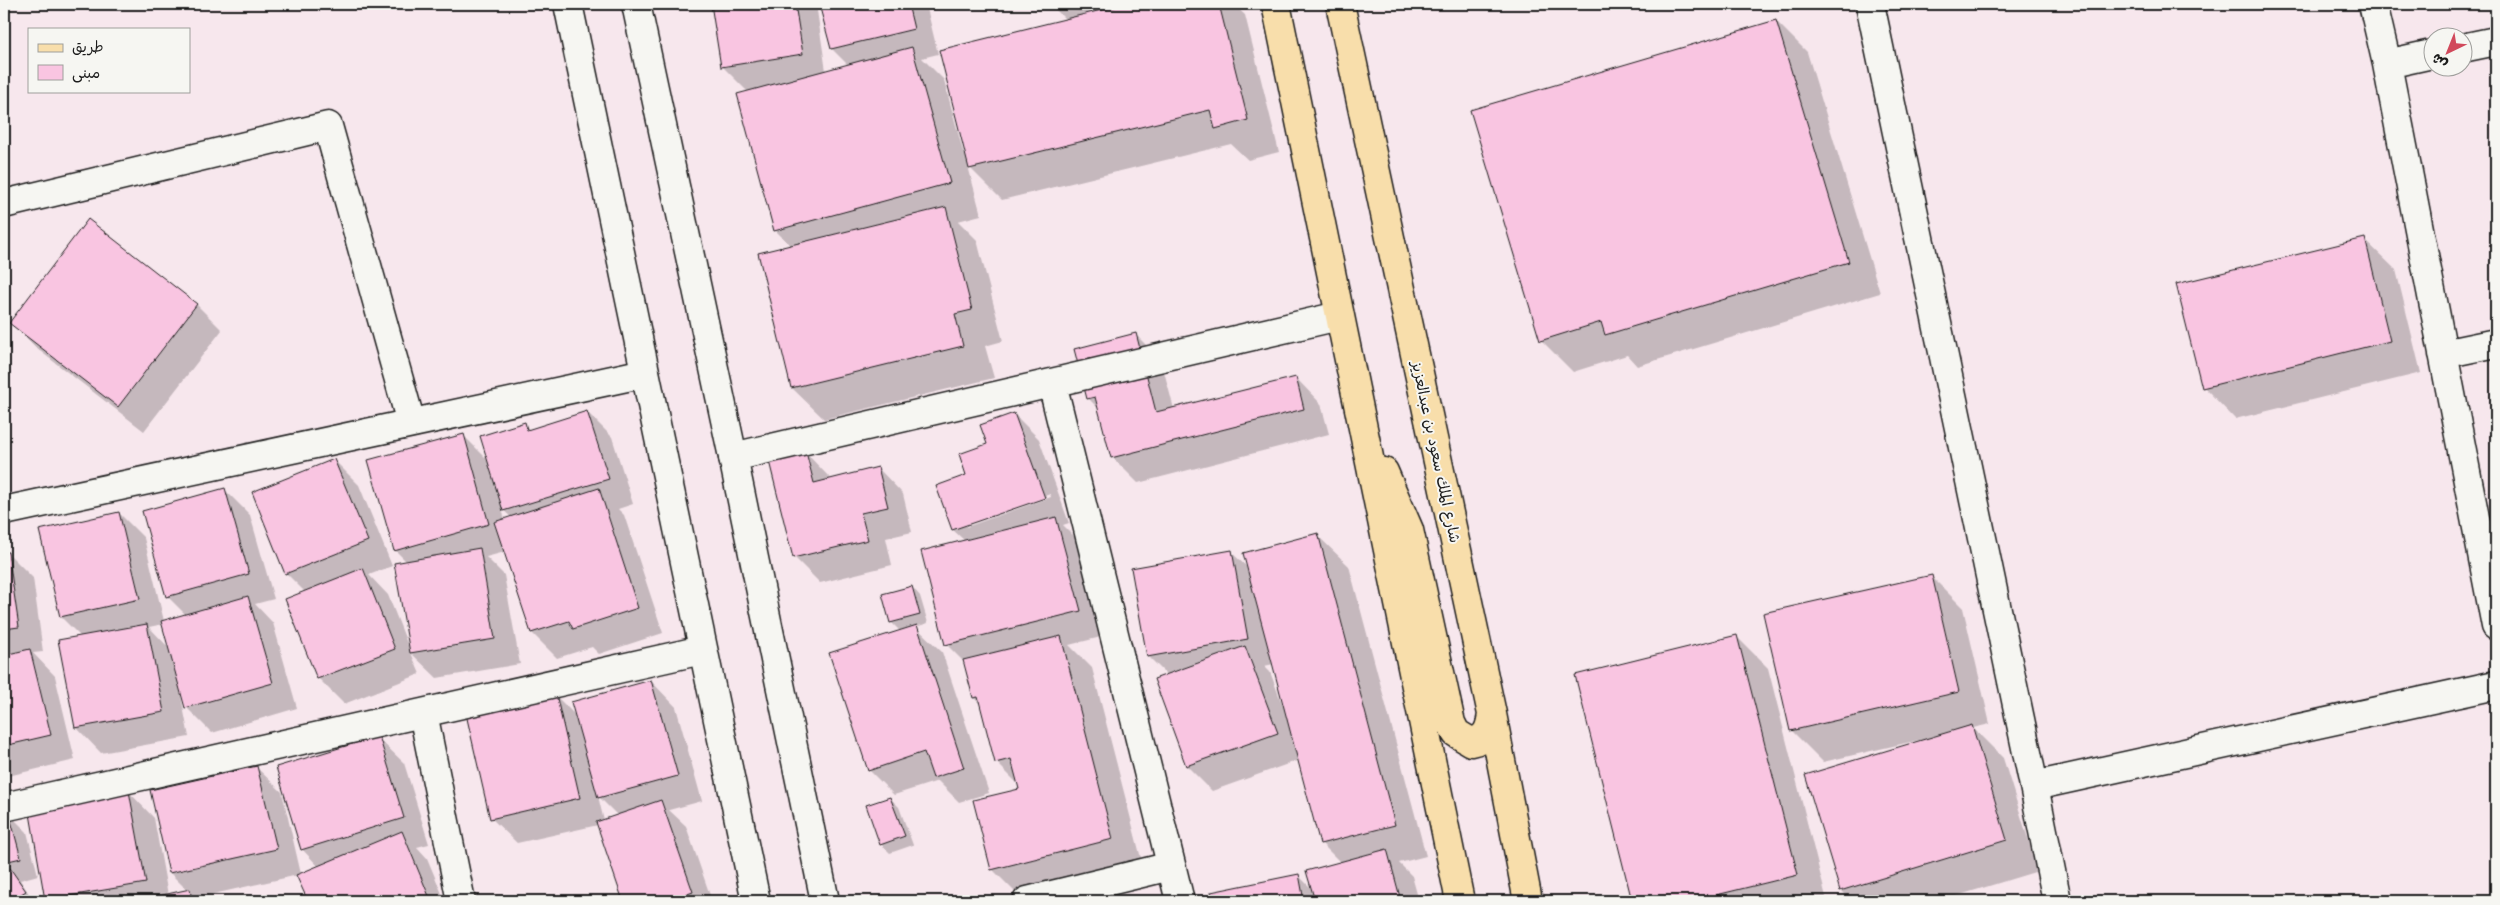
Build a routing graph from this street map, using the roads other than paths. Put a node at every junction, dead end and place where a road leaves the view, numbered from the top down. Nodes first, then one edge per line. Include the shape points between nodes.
1 (568, 4) edge
2 (636, 4) edge
3 (1276, 4) edge
4 (1340, 4) edge
5 (1870, 4) edge
6 (2373, 4) edge
7 (2496, 40) edge
8 (2472, 46) edge
9 (2422, 56) edge
10 (2387, 64) junction
11 (4, 204) edge
12 (1339, 316) junction
13 (2496, 343) edge
14 (2443, 354) junction
15 (646, 373) junction
16 (1052, 383) junction
17 (1361, 418) junction
18 (411, 423) junction
19 (733, 457) junction
20 (4, 511) edge
21 (2496, 626) edge
22 (702, 650) junction
23 (2496, 685) edge
24 (423, 713) junction
25 (1492, 714) junction
26 (2034, 786) junction
27 (4, 807) edge
28 (1171, 866) junction
29 (461, 901) edge
30 (756, 901) edge
31 (825, 901) edge
32 (1027, 901) edge
33 (1180, 901) edge
34 (1460, 901) edge
35 (1528, 901) edge
36 (2057, 901) edge

1 - 15 street
2 - 19 street
3 - 12 main road
4 - 25 main road, شارع الملك سعود بن عبدالعزيز
5 - 26 street
6 - 10 street
7 - 8 street
9 - 10 street
10 - 14 street
11 - 18 street via 328,126
12 - 16 street
12 - 17 main road
13 - 14 street
14 - 21 street
15 - 18 street
15 - 22 street
16 - 19 street
16 - 28 street
17 - 25 main road via 1408,530 1451,723 1456,733 1471,742 1485,735
17 - 34 main road
18 - 20 street
19 - 31 street
22 - 24 street
22 - 30 street
23 - 26 street
24 - 27 street
24 - 29 street
25 - 35 main road, شارع الملك سعود بن عبدالعزيز
26 - 36 street
28 - 32 street
28 - 33 street

